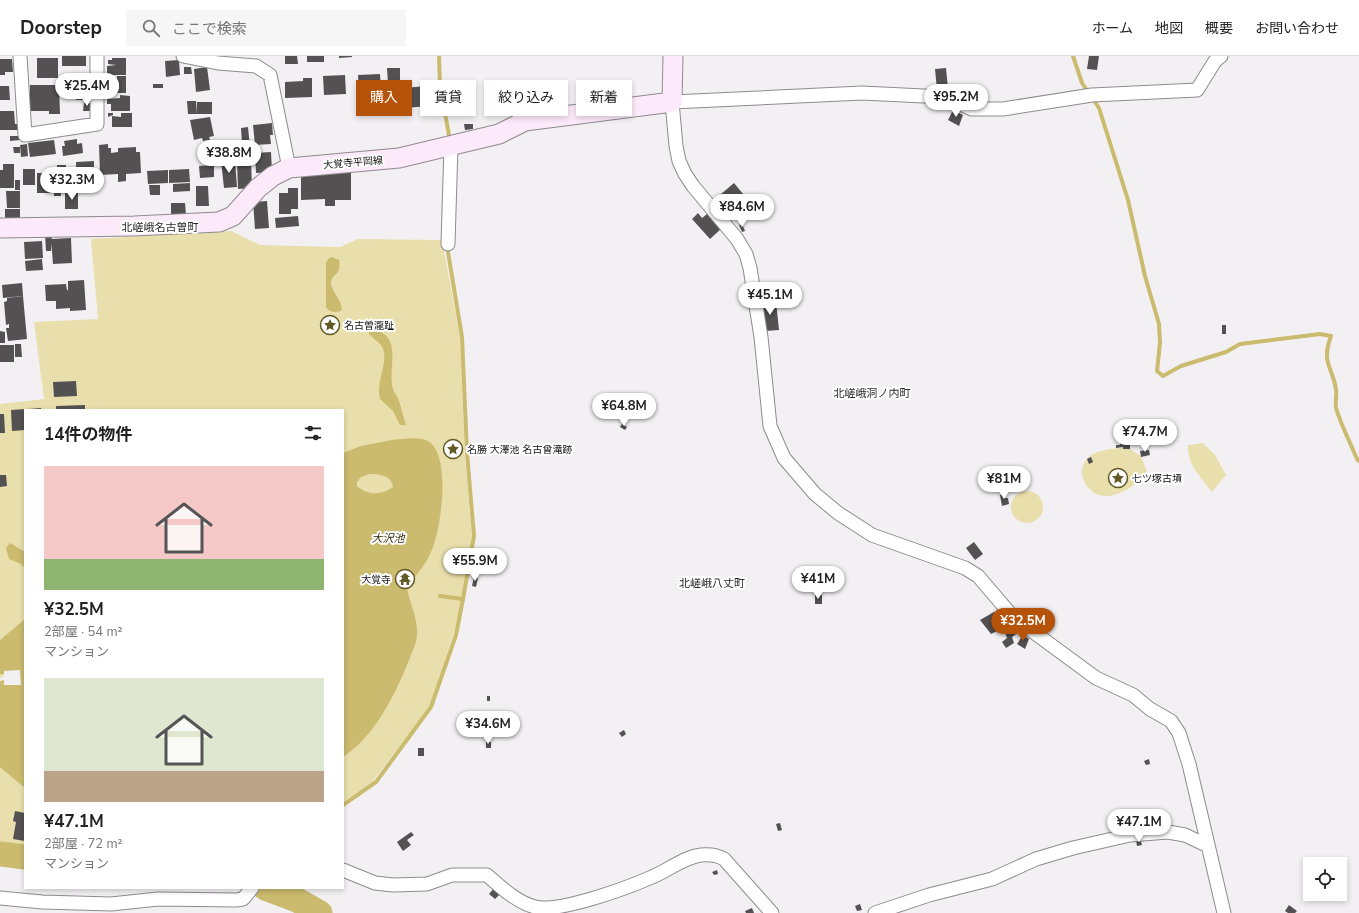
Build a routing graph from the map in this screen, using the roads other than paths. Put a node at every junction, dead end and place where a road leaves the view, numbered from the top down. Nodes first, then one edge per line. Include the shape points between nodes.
1 (20, 56) edge
2 (97, 56) edge
3 (183, 56) edge
4 (673, 56) edge
5 (1221, 56) edge
6 (672, 102) junction
7 (451, 146) junction
8 (289, 168) junction
9 (0, 228) edge
10 (448, 244) dead end
11 (1206, 845) junction
12 (344, 870) edge
13 (250, 892) edge
14 (0, 898) edge
15 (772, 913) edge
16 (874, 913) edge
17 (1224, 913) edge

1 - 2 street via 25,135 97,124
3 - 8 street via 256,66 270,75
4 - 6 main road
5 - 6 street via 1215,61 1197,90 1092,95 1003,109 972,109 944,97 874,93
6 - 7 main road, 大覚寺平岡線 via 525,121 499,134
6 - 11 street via 676,146 682,167 693,186 737,238 746,254 761,337 770,426 784,458 814,494 838,513 872,535 965,568 978,576 1013,617 1096,678 1133,695 1171,721 1179,733 1189,764
7 - 8 main road, 大覚寺平岡線 via 398,158
7 - 10 street
8 - 9 main road, 大覚寺平岡線 via 273,176 232,216 219,222
11 - 16 street via 1185,835 1168,832 1130,835 1036,859 992,879 928,895
11 - 17 street
12 - 15 street via 375,883 393,885 427,884 452,875 487,875 511,895 535,908 588,900 644,880 692,857 717,855 724,859
13 - 14 street via 236,900 158,899 111,904

